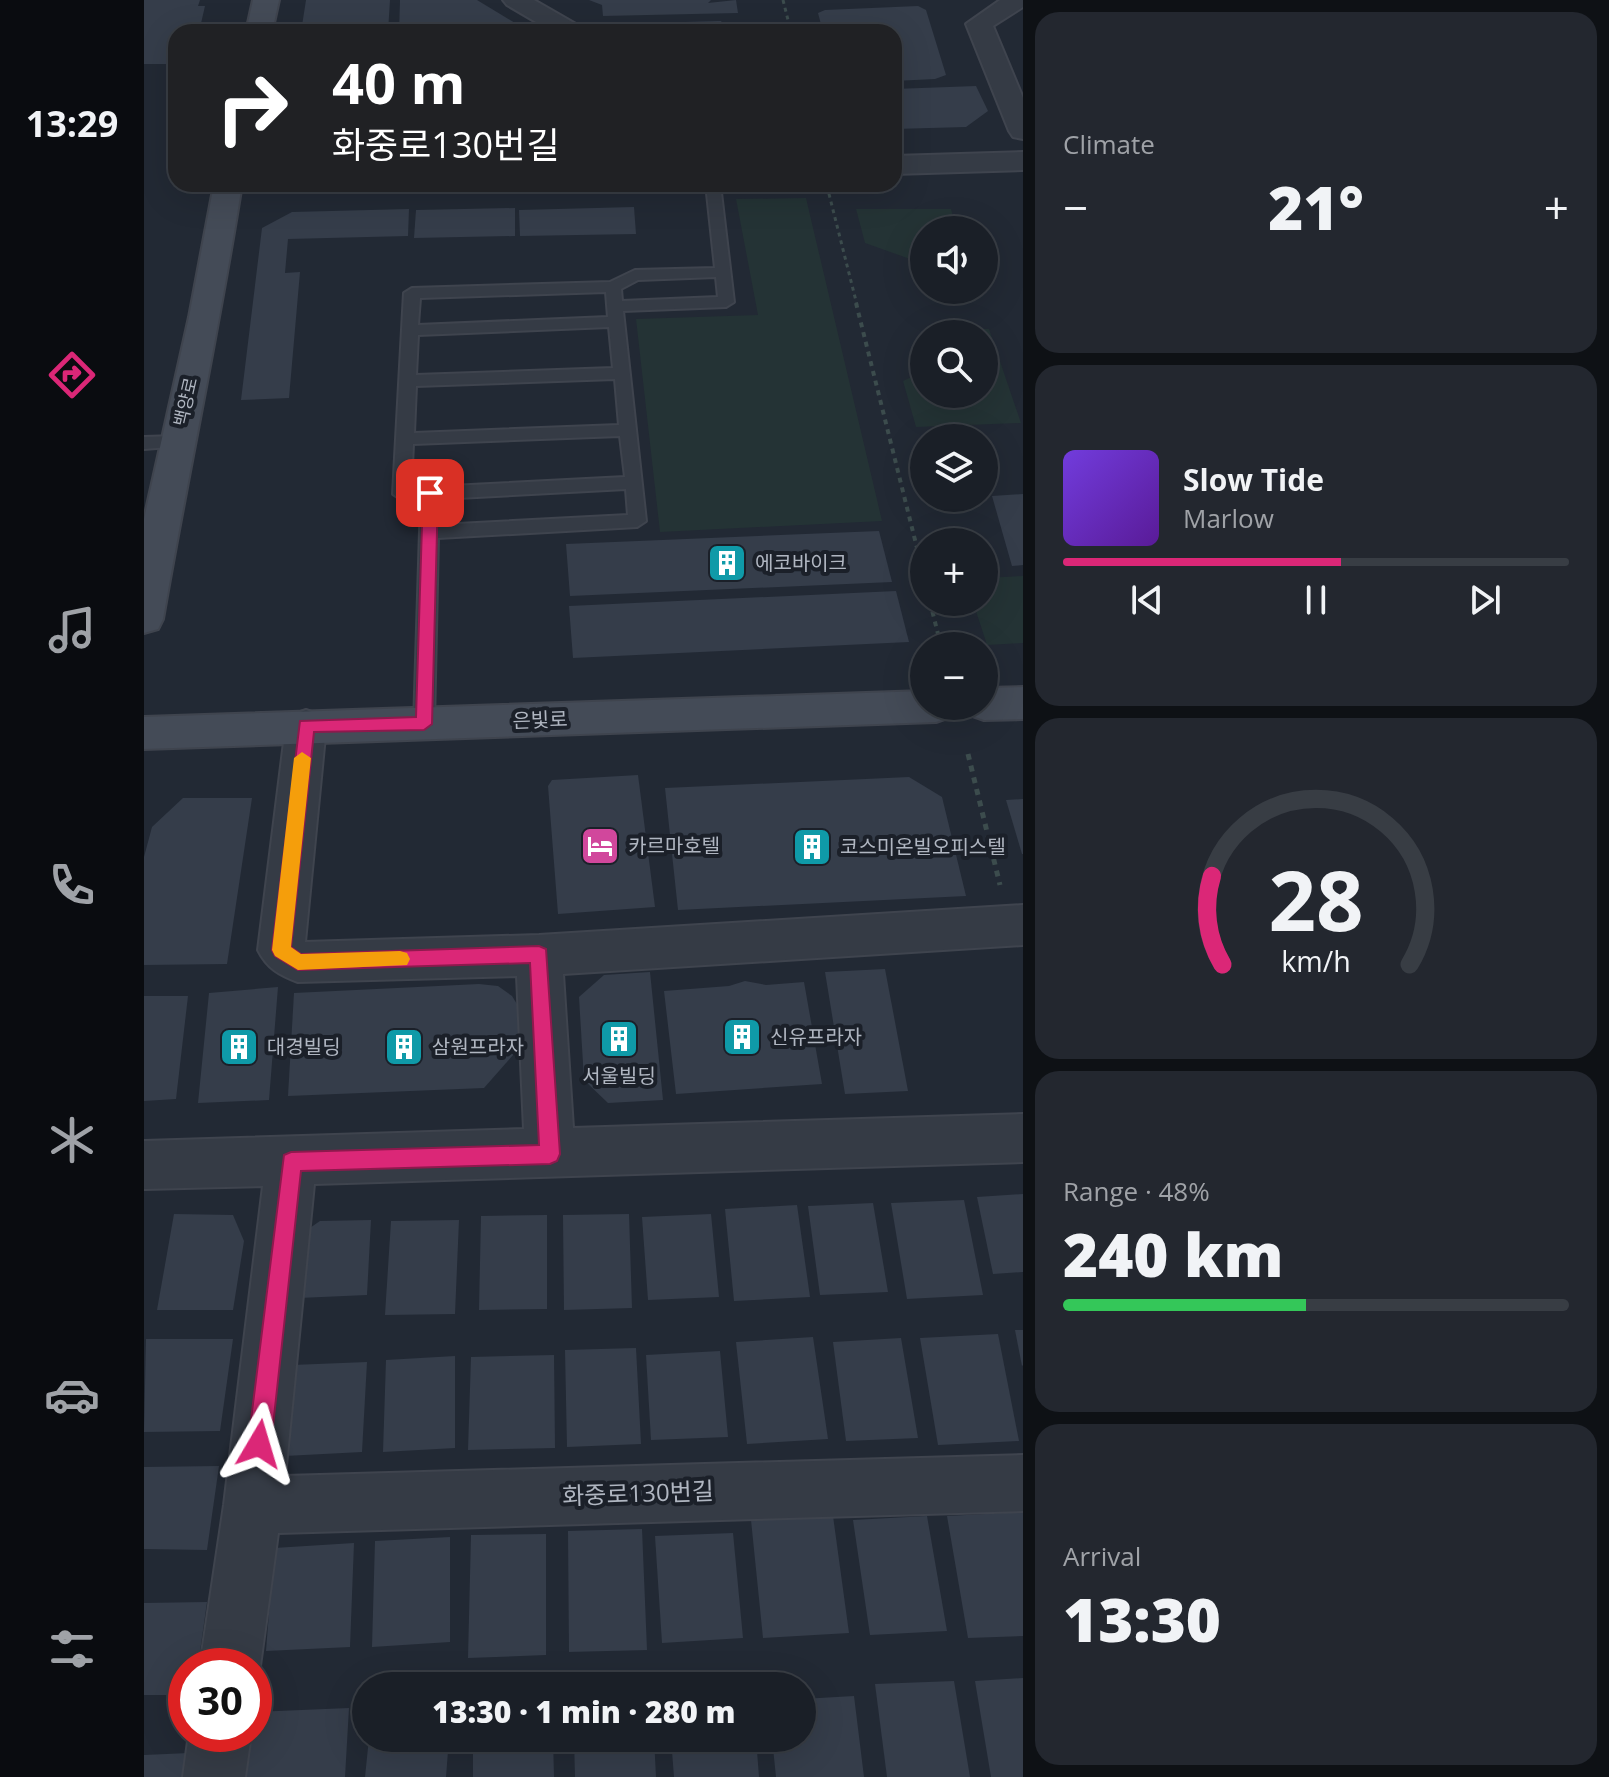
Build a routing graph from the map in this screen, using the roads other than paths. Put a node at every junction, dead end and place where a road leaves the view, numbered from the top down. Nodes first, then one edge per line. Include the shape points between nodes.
1 (266, 0) edge
2 (516, 0) edge
3 (1017, 0) edge
4 (261, 24) edge
5 (558, 24) edge
6 (1023, 131) edge
7 (1022, 162) edge
8 (902, 165) edge
9 (227, 192) edge
10 (714, 192) edge
11 (723, 272) junction
12 (613, 287) junction
13 (616, 314) junction
14 (411, 330) junction
15 (623, 373) junction
16 (408, 381) junction
17 (628, 430) junction
18 (405, 439) junction
19 (160, 442) edge
20 (634, 483) junction
21 (430, 493) junction
22 (429, 532) junction
23 (144, 619) edge
24 (1023, 703) edge
25 (998, 704) edge
26 (910, 707) edge
27 (424, 724) junction
28 (306, 726) junction
29 (144, 733) edge
30 (1023, 925) edge
31 (539, 955) junction
32 (1023, 1138) edge
33 (550, 1154) junction
34 (291, 1162) junction
35 (144, 1165) edge
36 (1023, 1483) edge
37 (253, 1505) junction
38 (233, 1648) edge
39 (217, 1752) edge
40 (214, 1777) edge

1 - 4 street
2 - 5 street
3 - 6 street via 979,24
7 - 8 street
9 - 19 street, 백양로 via 205,317
10 - 11 lane
11 - 12 lane via 635,275
11 - 13 lane via 726,302
12 - 13 lane
12 - 14 lane via 412,293
13 - 14 lane
13 - 15 lane
14 - 16 lane
15 - 16 lane
15 - 17 lane
16 - 18 lane
17 - 18 lane
17 - 20 lane
18 - 21 lane via 402,494
19 - 23 street, 백양로
20 - 21 lane
20 - 22 lane via 637,521
21 - 22 lane
22 - 27 lane
24 - 25 street
26 - 27 street, 은빛로
27 - 28 street, 은빛로
28 - 29 street, 은빛로
28 - 31 street via 281,950 298,962
30 - 31 street
31 - 33 street
32 - 33 street
33 - 34 street
34 - 35 street
34 - 37 street
36 - 37 street, 화중로130번길
37 - 38 street
39 - 40 street

